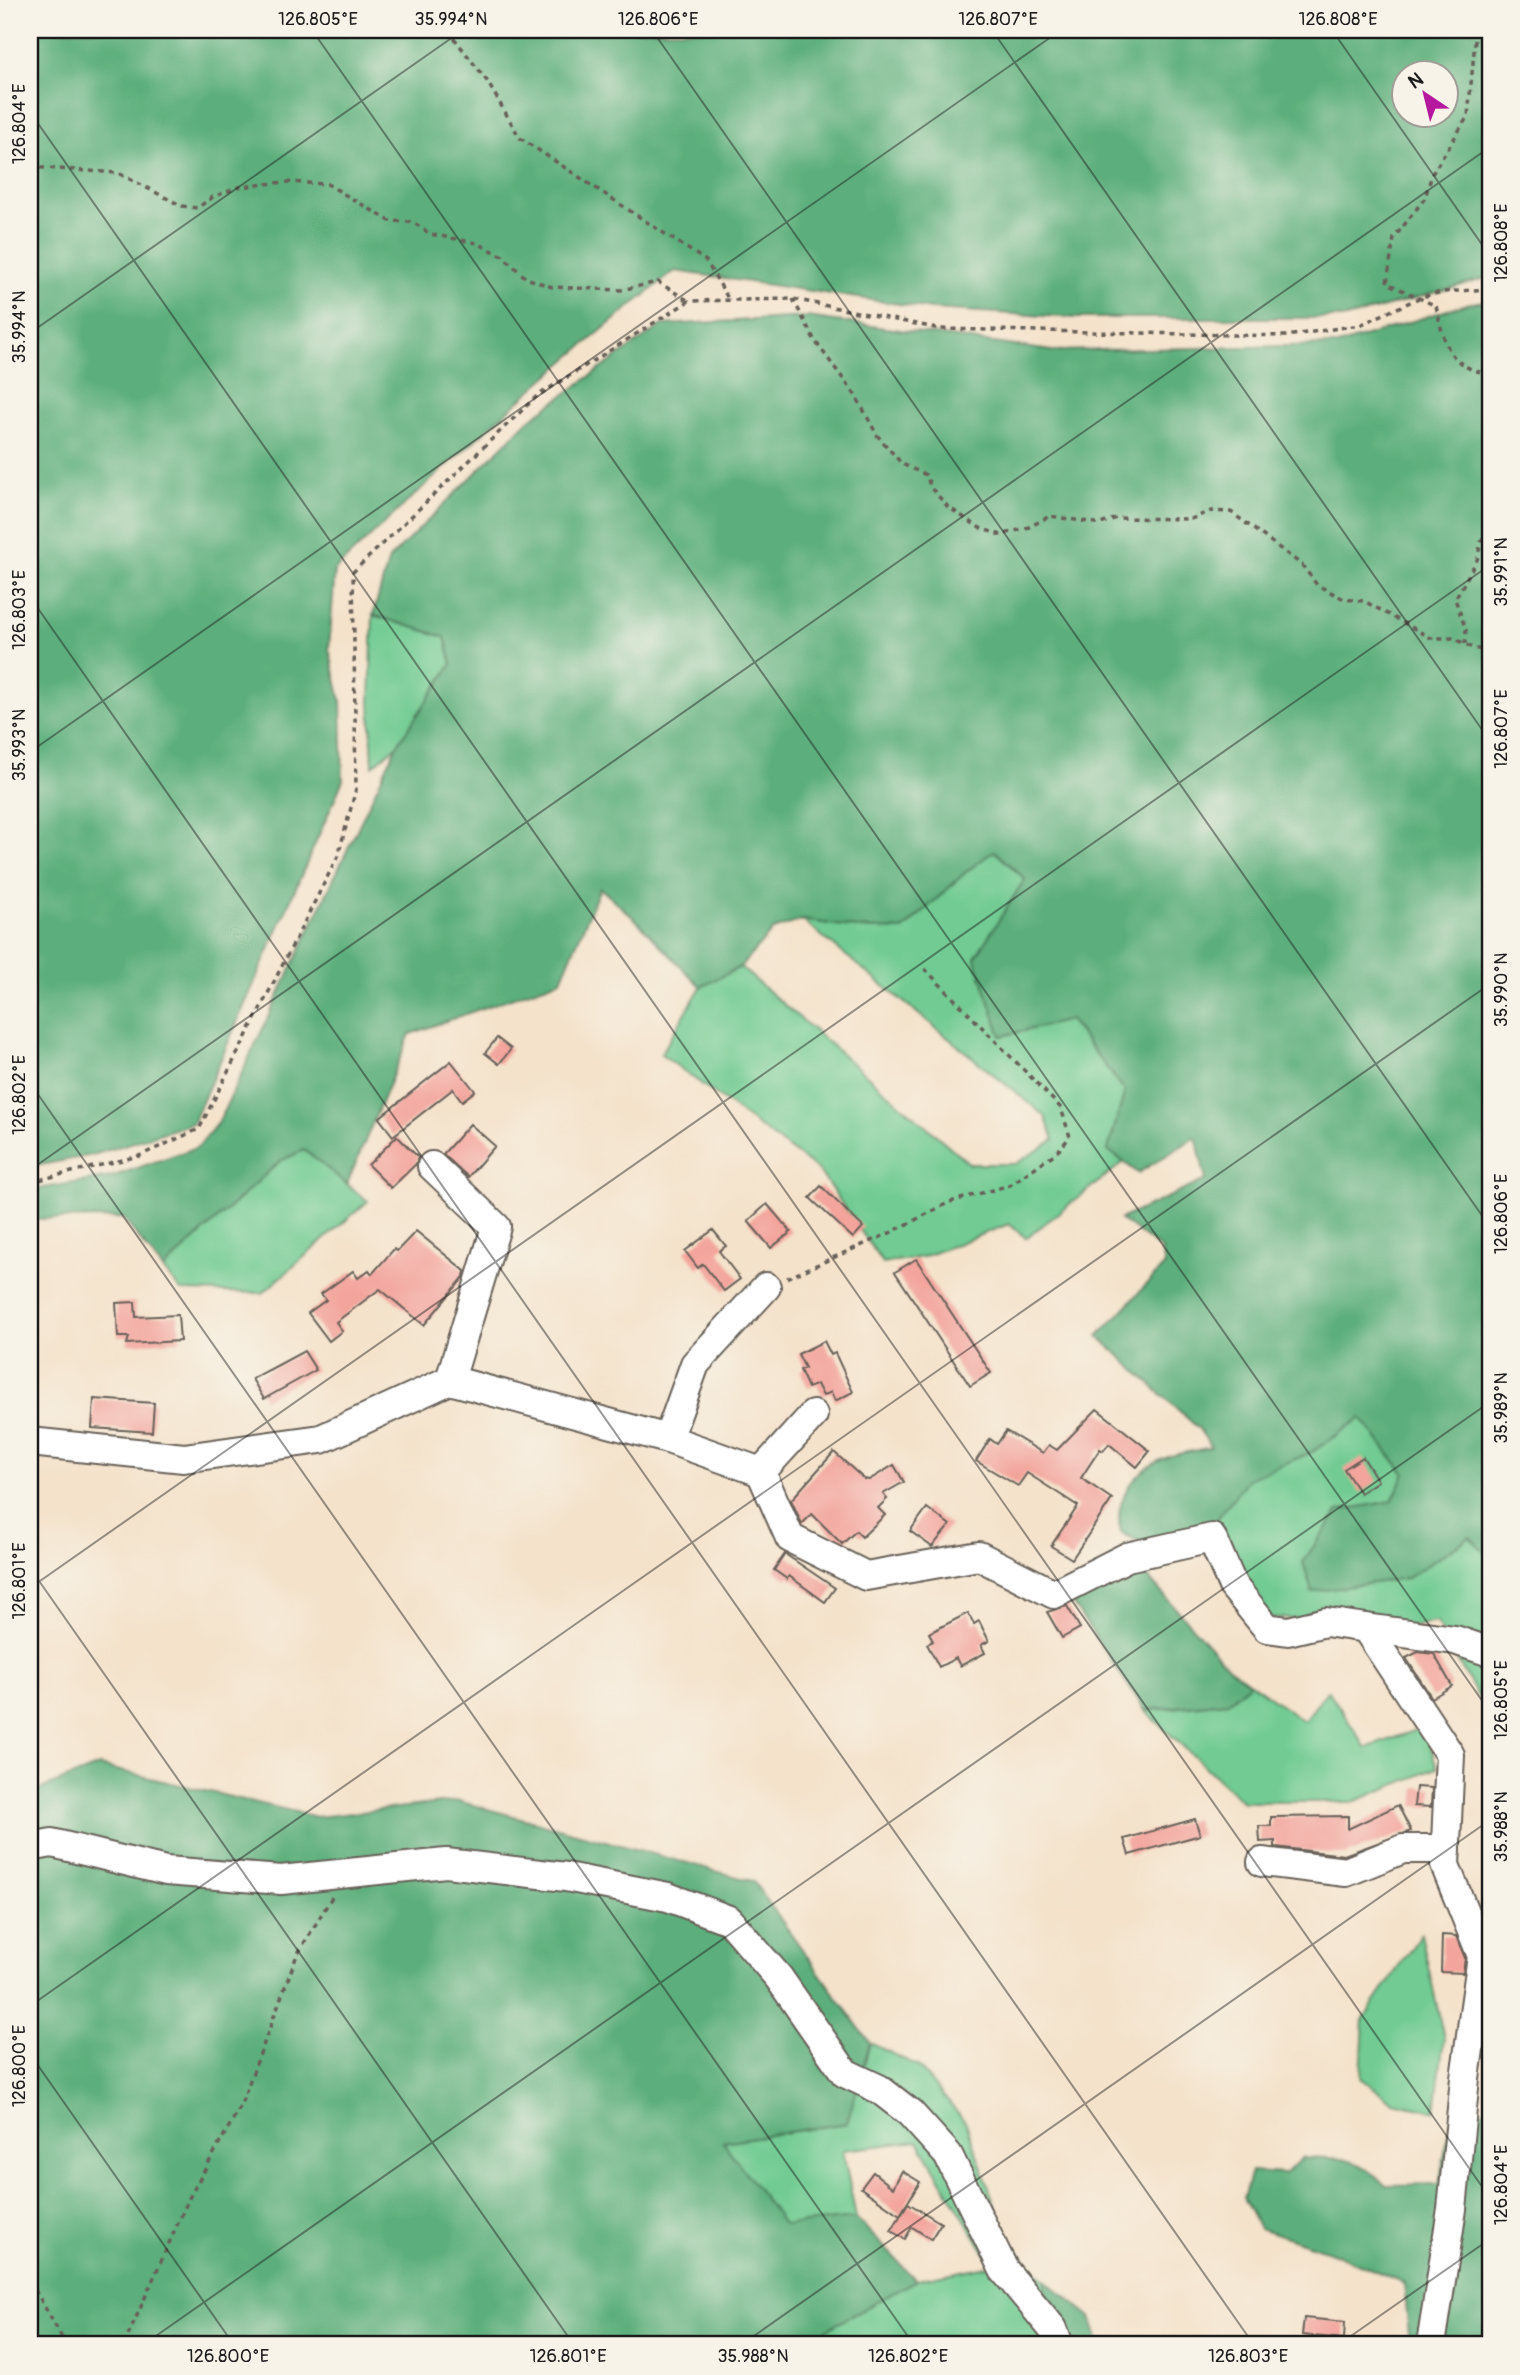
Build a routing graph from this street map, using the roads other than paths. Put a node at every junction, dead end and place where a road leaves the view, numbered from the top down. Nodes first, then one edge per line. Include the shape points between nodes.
1 (432, 1166) dead end
2 (766, 1287) road end
3 (450, 1380) junction
4 (813, 1415) dead end
5 (668, 1439) junction
6 (30, 1442) edge
7 (761, 1472) junction
8 (1366, 1628) junction
9 (1490, 1652) edge
10 (30, 1847) edge
11 (1446, 1849) junction
12 (1262, 1861) dead end
13 (1059, 2345) edge
14 (1432, 2345) edge

1 - 3 street via 496,1227
2 - 5 street via 695,1364
3 - 5 street
3 - 6 street via 321,1439 184,1458
4 - 7 street
5 - 7 street
7 - 8 street via 790,1538 866,1576 979,1556 1054,1594 1127,1557 1212,1538 1233,1586 1267,1628 1288,1630 1326,1622
8 - 9 street via 1455,1640
8 - 11 street via 1450,1755
10 - 13 street via 52,1843 166,1871 281,1880 446,1863 566,1877 668,1897 729,1920 779,1978 845,2073 879,2089 910,2113 948,2155 1004,2270 1054,2329
11 - 12 street via 1403,1849 1346,1872
11 - 14 street via 1445,1865 1482,1956

